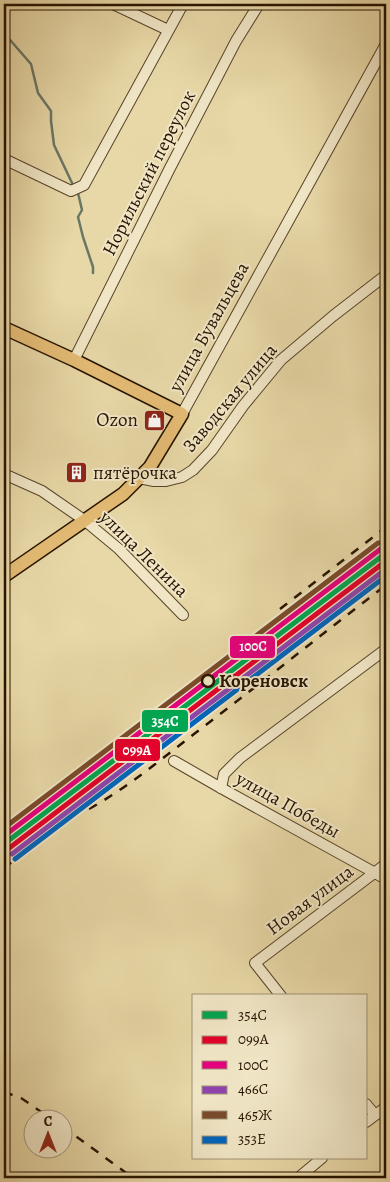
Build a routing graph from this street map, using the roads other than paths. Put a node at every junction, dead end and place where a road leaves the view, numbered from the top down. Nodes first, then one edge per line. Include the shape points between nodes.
1 (113, 4) edge
2 (183, 4) edge
3 (259, 4) edge
4 (168, 30) junction
5 (386, 44) edge
6 (4, 160) edge
7 (386, 275) edge
8 (4, 328) edge
9 (74, 360) junction
10 (182, 414) junction
11 (4, 474) edge
12 (139, 478) junction
13 (84, 520) junction
14 (4, 576) edge
15 (183, 615) dead end
16 (386, 649) edge
17 (174, 761) dead end
18 (220, 788) junction
19 (386, 864) edge
20 (375, 873) junction
21 (386, 879) edge
22 (279, 994) edge
23 (368, 1106) edge
24 (386, 1107) edge
25 (375, 1115) junction
26 (368, 1120) edge
27 (320, 1160) edge
28 (298, 1178) edge

1 - 4 street
2 - 4 street
3 - 9 street, Норильский переулок via 236,41
4 - 6 street via 84,185 71,191
5 - 10 street, улица Бувальцева
7 - 12 street, Заводская улица via 281,360 193,470 166,481
8 - 9 main road
9 - 10 main road
10 - 12 main road, улица Бувальцева via 150,467
11 - 13 street, улица Ленина via 42,491
12 - 13 main road, улица Бувальцева via 123,494
13 - 14 main road, улица Бувальцева
13 - 15 street, улица Ленина via 119,549
16 - 18 street via 240,758 224,774
17 - 18 street, улица Победы
18 - 20 street, улица Победы
19 - 20 street, Новая улица
20 - 21 street, улица Победы
20 - 22 street, Новая улица via 255,963
23 - 25 street
24 - 25 street
25 - 26 street
27 - 28 street

